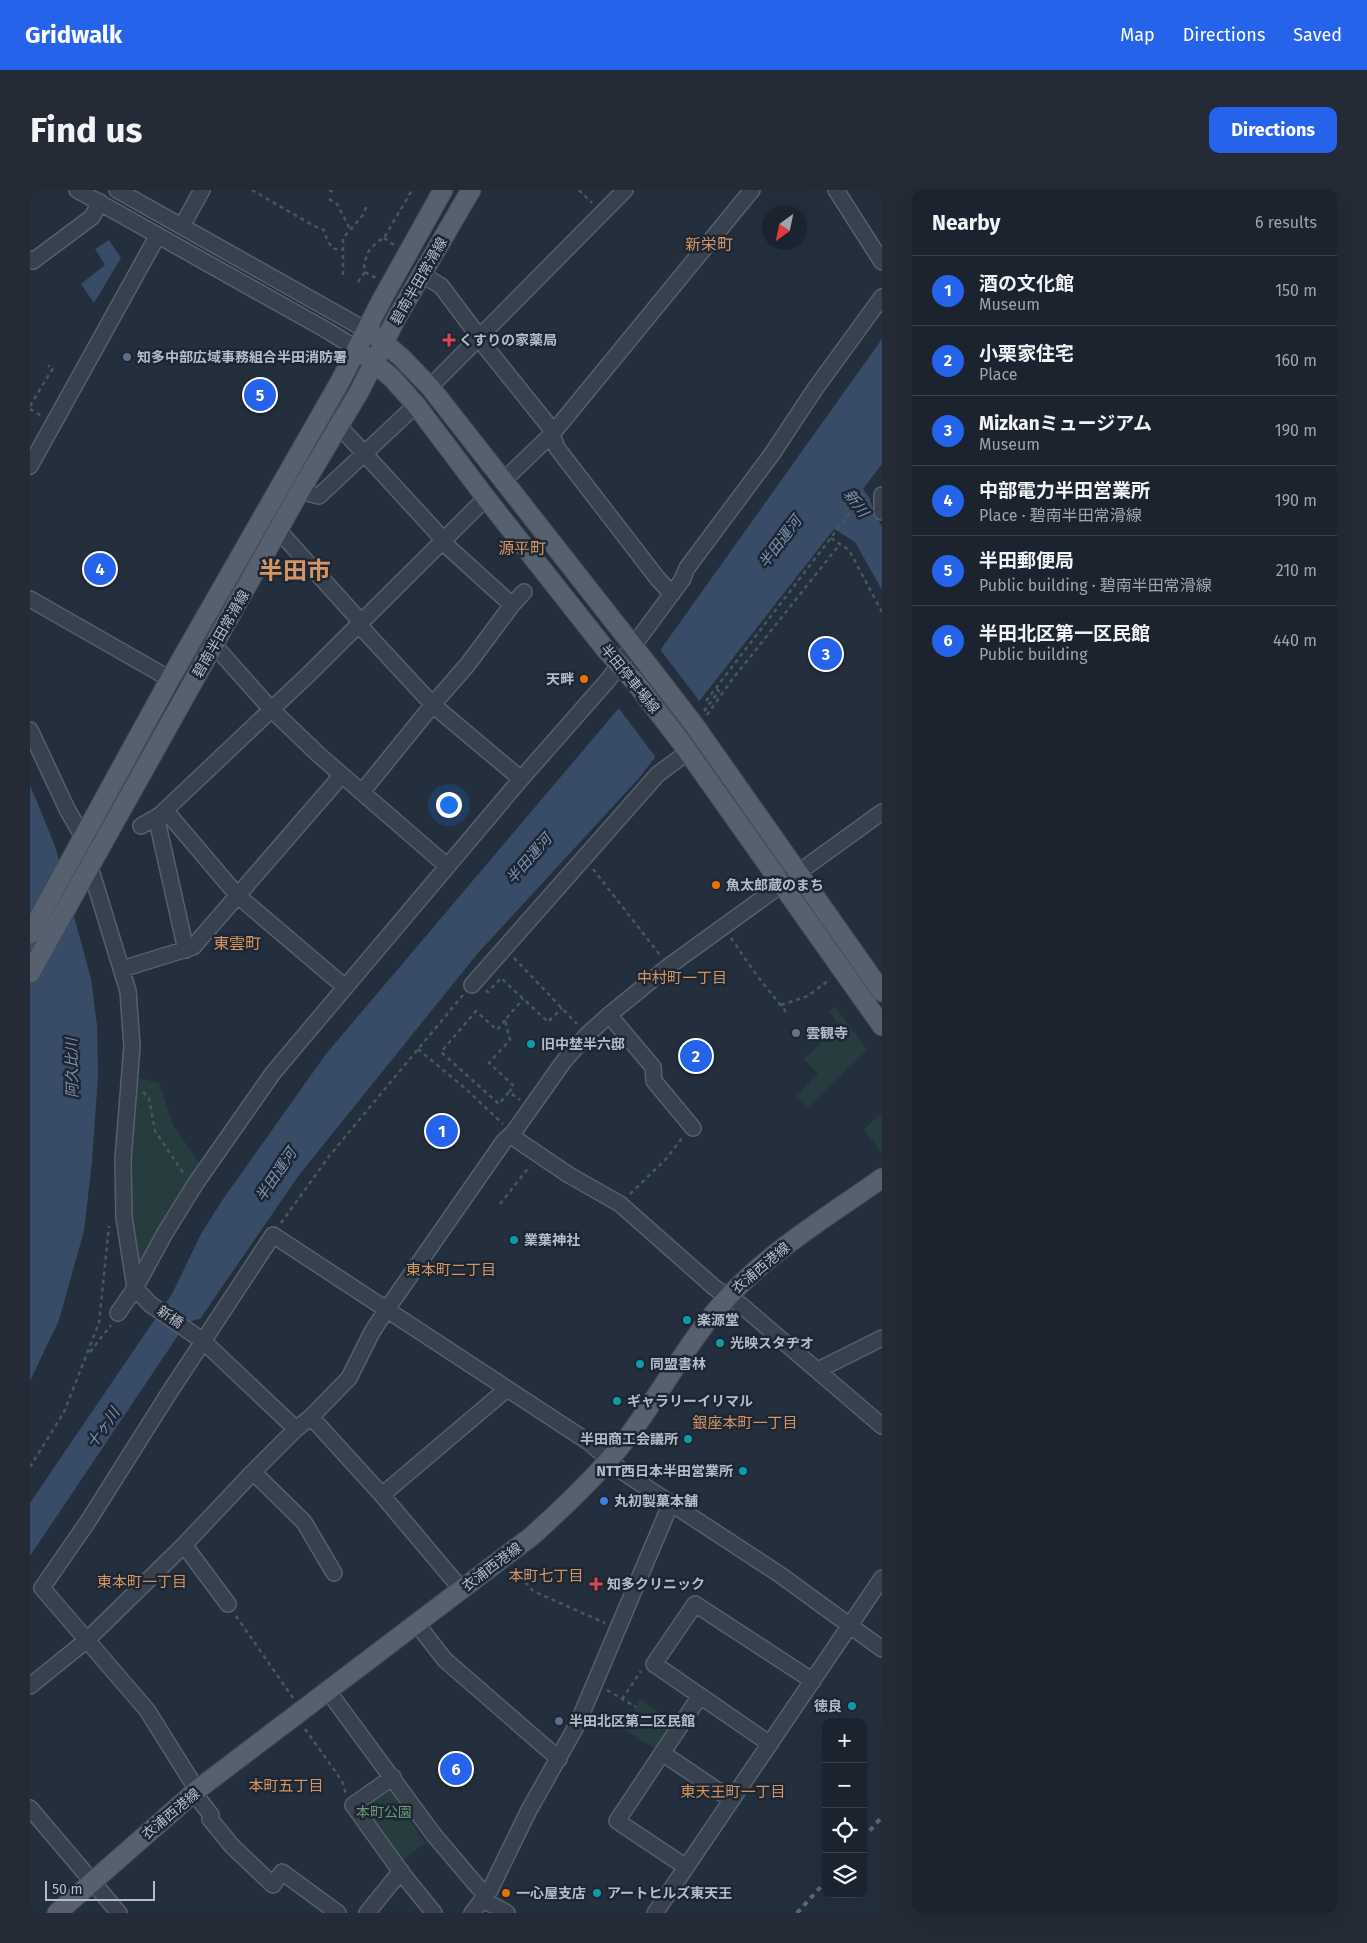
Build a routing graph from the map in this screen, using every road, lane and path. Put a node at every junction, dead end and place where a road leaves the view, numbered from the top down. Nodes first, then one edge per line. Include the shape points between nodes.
1 (78, 190) edge
2 (117, 190) edge
3 (202, 190) edge
4 (252, 190) edge
5 (329, 190) edge
6 (412, 190) edge
7 (443, 190) edge
8 (471, 190) edge
9 (579, 190) edge
10 (625, 190) edge
11 (752, 190) edge
12 (836, 190) edge
13 (334, 192) dead end
14 (329, 199) dead end
15 (100, 202) junction
16 (367, 205) dead end
17 (602, 213) junction
18 (182, 226) junction
19 (350, 229) junction
20 (158, 235) junction
21 (384, 238) junction
22 (394, 245) dead end
23 (343, 249) junction
24 (30, 259) edge
25 (882, 262) edge
26 (365, 272) junction
27 (344, 274) dead end
28 (421, 274) junction
29 (376, 278) dead end
30 (358, 282) dead end
31 (882, 297) edge
32 (366, 330) junction
33 (479, 337) junction
34 (385, 342) junction
35 (357, 349) junction
36 (375, 362) junction
37 (48, 366) dead end
38 (430, 387) junction
39 (416, 405) junction
40 (30, 408) edge
41 (42, 416) dead end
42 (340, 426) junction
43 (552, 434) junction
44 (366, 454) junction
45 (30, 466) edge
46 (504, 480) junction
47 (300, 491) junction
48 (866, 492) dead end
49 (882, 495) edge
50 (486, 498) junction
51 (882, 512) edge
52 (279, 531) junction
53 (830, 538) junction
54 (443, 541) junction
55 (840, 544) junction
56 (524, 592) dead end
57 (672, 594) junction
58 (30, 599) edge
59 (512, 605) junction
60 (882, 612) edge
61 (360, 624) junction
62 (214, 645) junction
63 (633, 646) junction
64 (619, 664) junction
65 (170, 679) junction
66 (715, 688) junction
67 (706, 702) dead end
68 (432, 705) junction
69 (271, 709) junction
70 (702, 718) junction
71 (30, 730) edge
72 (684, 747) junction
73 (342, 775) junction
74 (521, 779) junction
75 (362, 792) junction
76 (882, 812) edge
77 (163, 813) junction
78 (141, 826) dead end
79 (83, 837) junction
80 (584, 858) junction
81 (447, 866) junction
82 (90, 867) junction
83 (798, 872) junction
84 (781, 884) junction
85 (238, 896) junction
86 (723, 926) junction
87 (30, 934) edge
88 (504, 948) junction
89 (186, 950) junction
90 (669, 966) junction
91 (122, 969) junction
92 (30, 973) edge
93 (829, 980) dead end
94 (473, 983) junction
95 (345, 987) junction
96 (882, 992) edge
97 (524, 999) junction
98 (781, 1005) junction
99 (562, 1008) junction
100 (787, 1012) dead end
101 (609, 1015) junction
102 (506, 1020) junction
103 (882, 1026) edge
104 (587, 1035) junction
105 (418, 1049) junction
106 (129, 1092) junction
107 (509, 1092) junction
108 (530, 1109) junction
109 (693, 1128) joint
110 (512, 1134) junction
111 (539, 1155) junction
112 (882, 1178) edge
113 (196, 1182) junction
114 (500, 1204) dead end
115 (620, 1204) junction
116 (110, 1223) dead end
117 (273, 1235) junction
118 (135, 1288) junction
119 (728, 1296) junction
120 (387, 1309) junction
121 (118, 1312) joint
122 (882, 1338) edge
123 (203, 1341) junction
124 (87, 1355) junction
125 (818, 1370) junction
126 (507, 1388) junction
127 (311, 1417) junction
128 (882, 1426) edge
129 (296, 1429) junction
130 (609, 1460) junction
131 (30, 1467) edge
132 (253, 1472) junction
133 (382, 1495) junction
134 (671, 1503) junction
135 (184, 1545) junction
136 (504, 1558) junction
137 (334, 1573) dead end
138 (882, 1578) edge
139 (462, 1590) junction
140 (228, 1604) joint
141 (417, 1624) junction
142 (850, 1625) junction
143 (618, 1628) junction
144 (87, 1640) junction
145 (882, 1649) edge
146 (654, 1664) junction
147 (813, 1681) junction
148 (595, 1683) junction
149 (30, 1686) edge
150 (328, 1691) junction
151 (700, 1696) junction
152 (622, 1699) junction
153 (636, 1707) dead end
154 (299, 1713) junction
155 (770, 1744) junction
156 (662, 1753) junction
157 (559, 1759) junction
158 (392, 1777) junction
159 (196, 1792) junction
160 (732, 1800) junction
161 (353, 1805) junction
162 (30, 1808) edge
163 (686, 1868) junction
164 (402, 1872) junction
165 (92, 1881) junction
166 (484, 1897) junction
167 (57, 1913) edge
168 (119, 1913) edge
169 (338, 1913) edge
170 (367, 1913) edge
171 (434, 1913) edge
172 (472, 1913) edge
173 (507, 1913) edge
174 (655, 1913) edge

1 - 15 street
2 - 18 street
3 - 18 street
4 - 23 path via 324,230 333,249
5 - 13 path
6 - 21 path
7 - 32 main road, 碧南半田常滑線
8 - 28 main road, 碧南半田常滑線
9 - 17 path
10 - 17 street
11 - 43 street
12 - 25 street
14 - 19 path via 338,204
15 - 20 street
15 - 24 street via 92,217 33,261
16 - 19 path via 363,215
17 - 33 street
18 - 32 street
19 - 23 path via 343,238
20 - 35 street
20 - 45 street
21 - 22 path
21 - 26 path via 368,252
23 - 27 path
26 - 29 path
26 - 30 path
28 - 33 street via 441,286
28 - 34 main road, 碧南半田常滑線
31 - 57 street via 687,568
32 - 34 main road, 半田停車場線
32 - 35 main road, 碧南半田常滑線
33 - 38 street
33 - 43 street
34 - 36 main road, 碧南半田常滑線
34 - 38 main road, 半田停車場線
35 - 36 main road, 半田停車場線
35 - 65 main road, 碧南半田常滑線
36 - 39 main road, 半田停車場線
36 - 42 main road, 碧南半田常滑線
37 - 40 path via 53,368
38 - 46 main road, 半田停車場線
39 - 44 street
39 - 50 main road, 半田停車場線
40 - 41 path
42 - 44 street
42 - 47 main road, 碧南半田常滑線
43 - 46 street
43 - 57 street via 557,448
44 - 47 street via 319,496
44 - 54 street
46 - 63 main road, 半田停車場線
47 - 52 main road, 碧南半田常滑線
48 - 53 path
49 - 51 street
50 - 54 street
50 - 64 main road, 半田停車場線
52 - 61 street
52 - 62 main road, 碧南半田常滑線
53 - 55 path
53 - 66 path
54 - 59 street
54 - 61 street
55 - 60 path via 849,550
55 - 70 path
56 - 59 street
57 - 63 street
58 - 65 street
59 - 68 street
61 - 68 street
61 - 69 street
62 - 69 street
62 - 82 main road, 碧南半田常滑線
63 - 64 street
63 - 70 main road, 半田停車場線, bridge
64 - 72 main road, 半田停車場線, bridge
64 - 74 street
65 - 79 main road, 碧南半田常滑線
66 - 67 path
66 - 70 path via 719,691
68 - 74 street
68 - 75 street
69 - 73 street
69 - 77 street
70 - 83 main road, 半田停車場線
71 - 79 street
72 - 80 street
72 - 84 main road, 半田停車場線
73 - 75 street
73 - 85 street
74 - 81 street
75 - 81 street
76 - 83 street
77 - 78 street
77 - 85 street
77 - 89 street via 158,825
79 - 87 main road, 碧南半田常滑線
80 - 88 street
80 - 90 path
81 - 95 street
82 - 91 street
82 - 92 main road, 碧南半田常滑線
83 - 84 street
83 - 96 main road, 半田停車場線
84 - 86 street
84 - 103 main road, 半田停車場線
85 - 89 street via 193,947
85 - 95 street
86 - 90 street
86 - 98 path
88 - 94 street
88 - 99 path
89 - 91 street
90 - 101 street
91 - 106 street via 128,991 132,1046
93 - 98 path via 808,996
94 - 97 path via 488,992 501,978
94 - 105 path
95 - 113 street via 273,1073
97 - 99 path via 548,1022
97 - 102 path
98 - 100 path
99 - 104 path
101 - 104 street
101 - 109 street via 653,1067 654,1081
102 - 107 path via 510,1040 489,1063 514,1086
102 - 107 path via 497,1030 476,1011 441,1052 499,1104
104 - 108 street
105 - 110 path via 466,1089
105 - 117 path via 330,1155
106 - 113 path via 142,1092 149,1098 155,1131 186,1176
106 - 118 street via 124,1217
107 - 108 path
108 - 110 street
109 - 115 path
110 - 111 street
110 - 120 street
111 - 114 path
111 - 115 street
112 - 119 main road, 衣浦西港線 via 780,1251
113 - 118 street
115 - 119 street
116 - 124 path via 99,1323
117 - 120 street
117 - 123 street
118 - 121 street
118 - 123 street, 新橋 via 150,1304
119 - 125 street
119 - 130 main road, 衣浦西港線
120 - 126 street
120 - 127 street via 349,1378
121 - 124 path
122 - 125 street
123 - 129 street, 新橋
123 - 144 street via 42,1588
124 - 131 path via 64,1412
125 - 128 street
126 - 130 street
126 - 133 street
127 - 129 street
127 - 133 street
129 - 132 street
130 - 134 street
130 - 136 main road, 衣浦西港線 via 575,1496
132 - 135 street
132 - 137 street via 304,1522
133 - 139 street
134 - 142 street via 780,1574
134 - 143 street
135 - 140 street
135 - 144 street
136 - 139 main road, 衣浦西港線
136 - 143 path via 533,1591
138 - 142 street
139 - 141 main road, 衣浦西港線
140 - 154 path
141 - 150 main road, 衣浦西港線
141 - 157 street via 445,1660
142 - 145 street
142 - 147 street
143 - 148 street
144 - 149 street
144 - 159 street via 147,1710
146 - 147 street via 695,1604
146 - 151 street
146 - 152 path via 645,1666
147 - 155 street
148 - 152 path
148 - 157 street
150 - 154 main road, 衣浦西港線
150 - 158 street
151 - 155 street
151 - 156 street
152 - 153 path
154 - 159 main road, 衣浦西港線
154 - 161 path via 342,1781
155 - 160 street
156 - 160 street
156 - 163 street via 617,1822
157 - 166 street
158 - 161 street
158 - 166 street
159 - 165 main road, 衣浦西港線
159 - 169 street via 212,1815 210,1820 273,1885 282,1872
160 - 163 street
161 - 164 street
162 - 165 street
163 - 174 street
164 - 170 street
164 - 171 street
165 - 167 main road, 衣浦西港線
165 - 168 street
166 - 172 street
166 - 173 street

